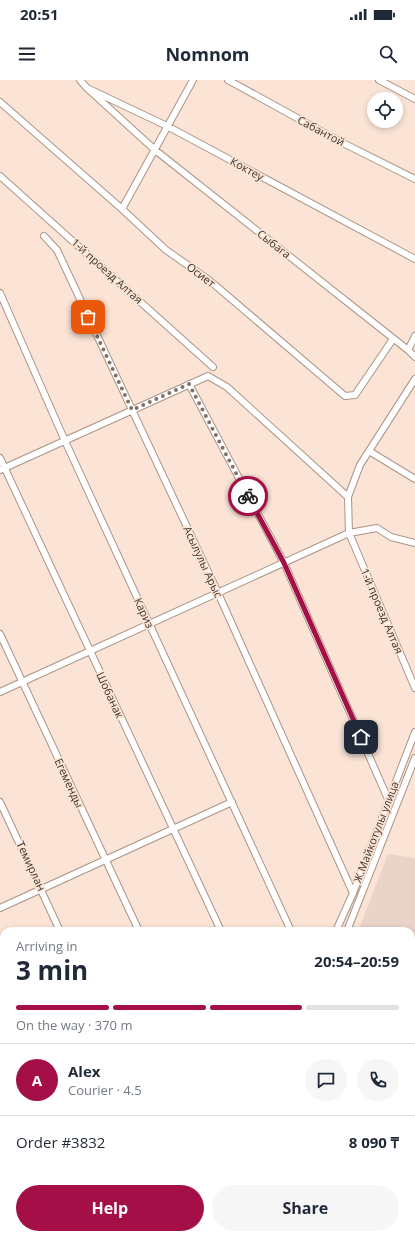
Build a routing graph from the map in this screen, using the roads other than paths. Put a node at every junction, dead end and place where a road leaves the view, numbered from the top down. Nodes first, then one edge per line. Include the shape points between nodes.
1 (80, 80) edge
2 (193, 80) edge
3 (228, 80) edge
4 (379, 80) edge
5 (87, 88) junction
6 (415, 99) edge
7 (0, 102) edge
8 (168, 126) junction
9 (155, 150) junction
10 (0, 176) edge
11 (415, 179) edge
12 (122, 209) junction
13 (44, 236) dead end
14 (415, 259) edge
15 (0, 293) edge
16 (415, 336) edge
17 (393, 339) junction
18 (408, 350) junction
19 (415, 357) edge
20 (213, 367) dead end
21 (415, 380) edge
22 (189, 384) junction
23 (132, 410) junction
24 (65, 442) junction
25 (369, 451) junction
26 (0, 458) edge
27 (2, 469) edge
28 (415, 479) edge
29 (348, 497) junction
30 (349, 533) junction
31 (415, 543) edge
32 (284, 563) junction
33 (218, 593) junction
34 (150, 624) junction
35 (0, 634) edge
36 (90, 651) junction
37 (22, 682) junction
38 (415, 688) edge
39 (0, 692) edge
40 (415, 732) edge
41 (415, 758) edge
42 (388, 799) junction
43 (0, 802) edge
44 (232, 802) junction
45 (173, 830) junction
46 (106, 861) junction
47 (42, 890) junction
48 (353, 893) junction
49 (0, 908) edge
50 (58, 927) edge
51 (137, 927) edge
52 (219, 927) edge
53 (289, 927) edge
54 (338, 927) edge
55 (349, 927) edge

1 - 5 street, Коктеу
2 - 8 street
3 - 11 street, Сабантой
4 - 6 street
5 - 8 street, Коктеу
5 - 9 street, Сыбага
7 - 12 street, Осиет
8 - 9 street
8 - 14 street, Коктеу
9 - 12 street
9 - 17 street, Сыбага
10 - 20 street, 1-й проезд Алтая
12 - 17 street, Осиет via 166,250 209,280 345,396 355,395
13 - 23 street, Асылулы Арыс via 56,250
15 - 24 street, Кариз
16 - 18 street
17 - 18 street, Сыбага
18 - 19 street, Сыбага
21 - 25 street
22 - 23 street
22 - 29 street via 208,376 227,387
22 - 32 street
23 - 24 street
23 - 33 street, Асылулы Арыс
24 - 27 street
24 - 34 street, Кариз
25 - 28 street
25 - 29 street
26 - 27 street, Шобанак
27 - 36 street, Шобанак
29 - 30 street
30 - 31 street via 377,528 391,537
30 - 32 street
30 - 38 street, 1-й проезд Алтая
32 - 33 street
32 - 42 street
33 - 34 street
33 - 48 street, Асылулы Арыс
34 - 36 street
34 - 44 street, Кариз
35 - 37 street, Егеменды
36 - 37 street
36 - 45 street, Шобанак
37 - 39 street
37 - 46 street, Егеменды
40 - 42 street, Ж.Майкотулы улица
41 - 55 street, Ж.Майкотулы улица
42 - 48 street, Ж.Майкотулы улица
43 - 47 street, Темирлан
44 - 45 street
44 - 53 street, Кариз
45 - 46 street
45 - 52 street, Шобанак
46 - 47 street
46 - 51 street, Егеменды
47 - 49 street
47 - 50 street, Темирлан
48 - 54 street, Ж.Майкотулы улица

